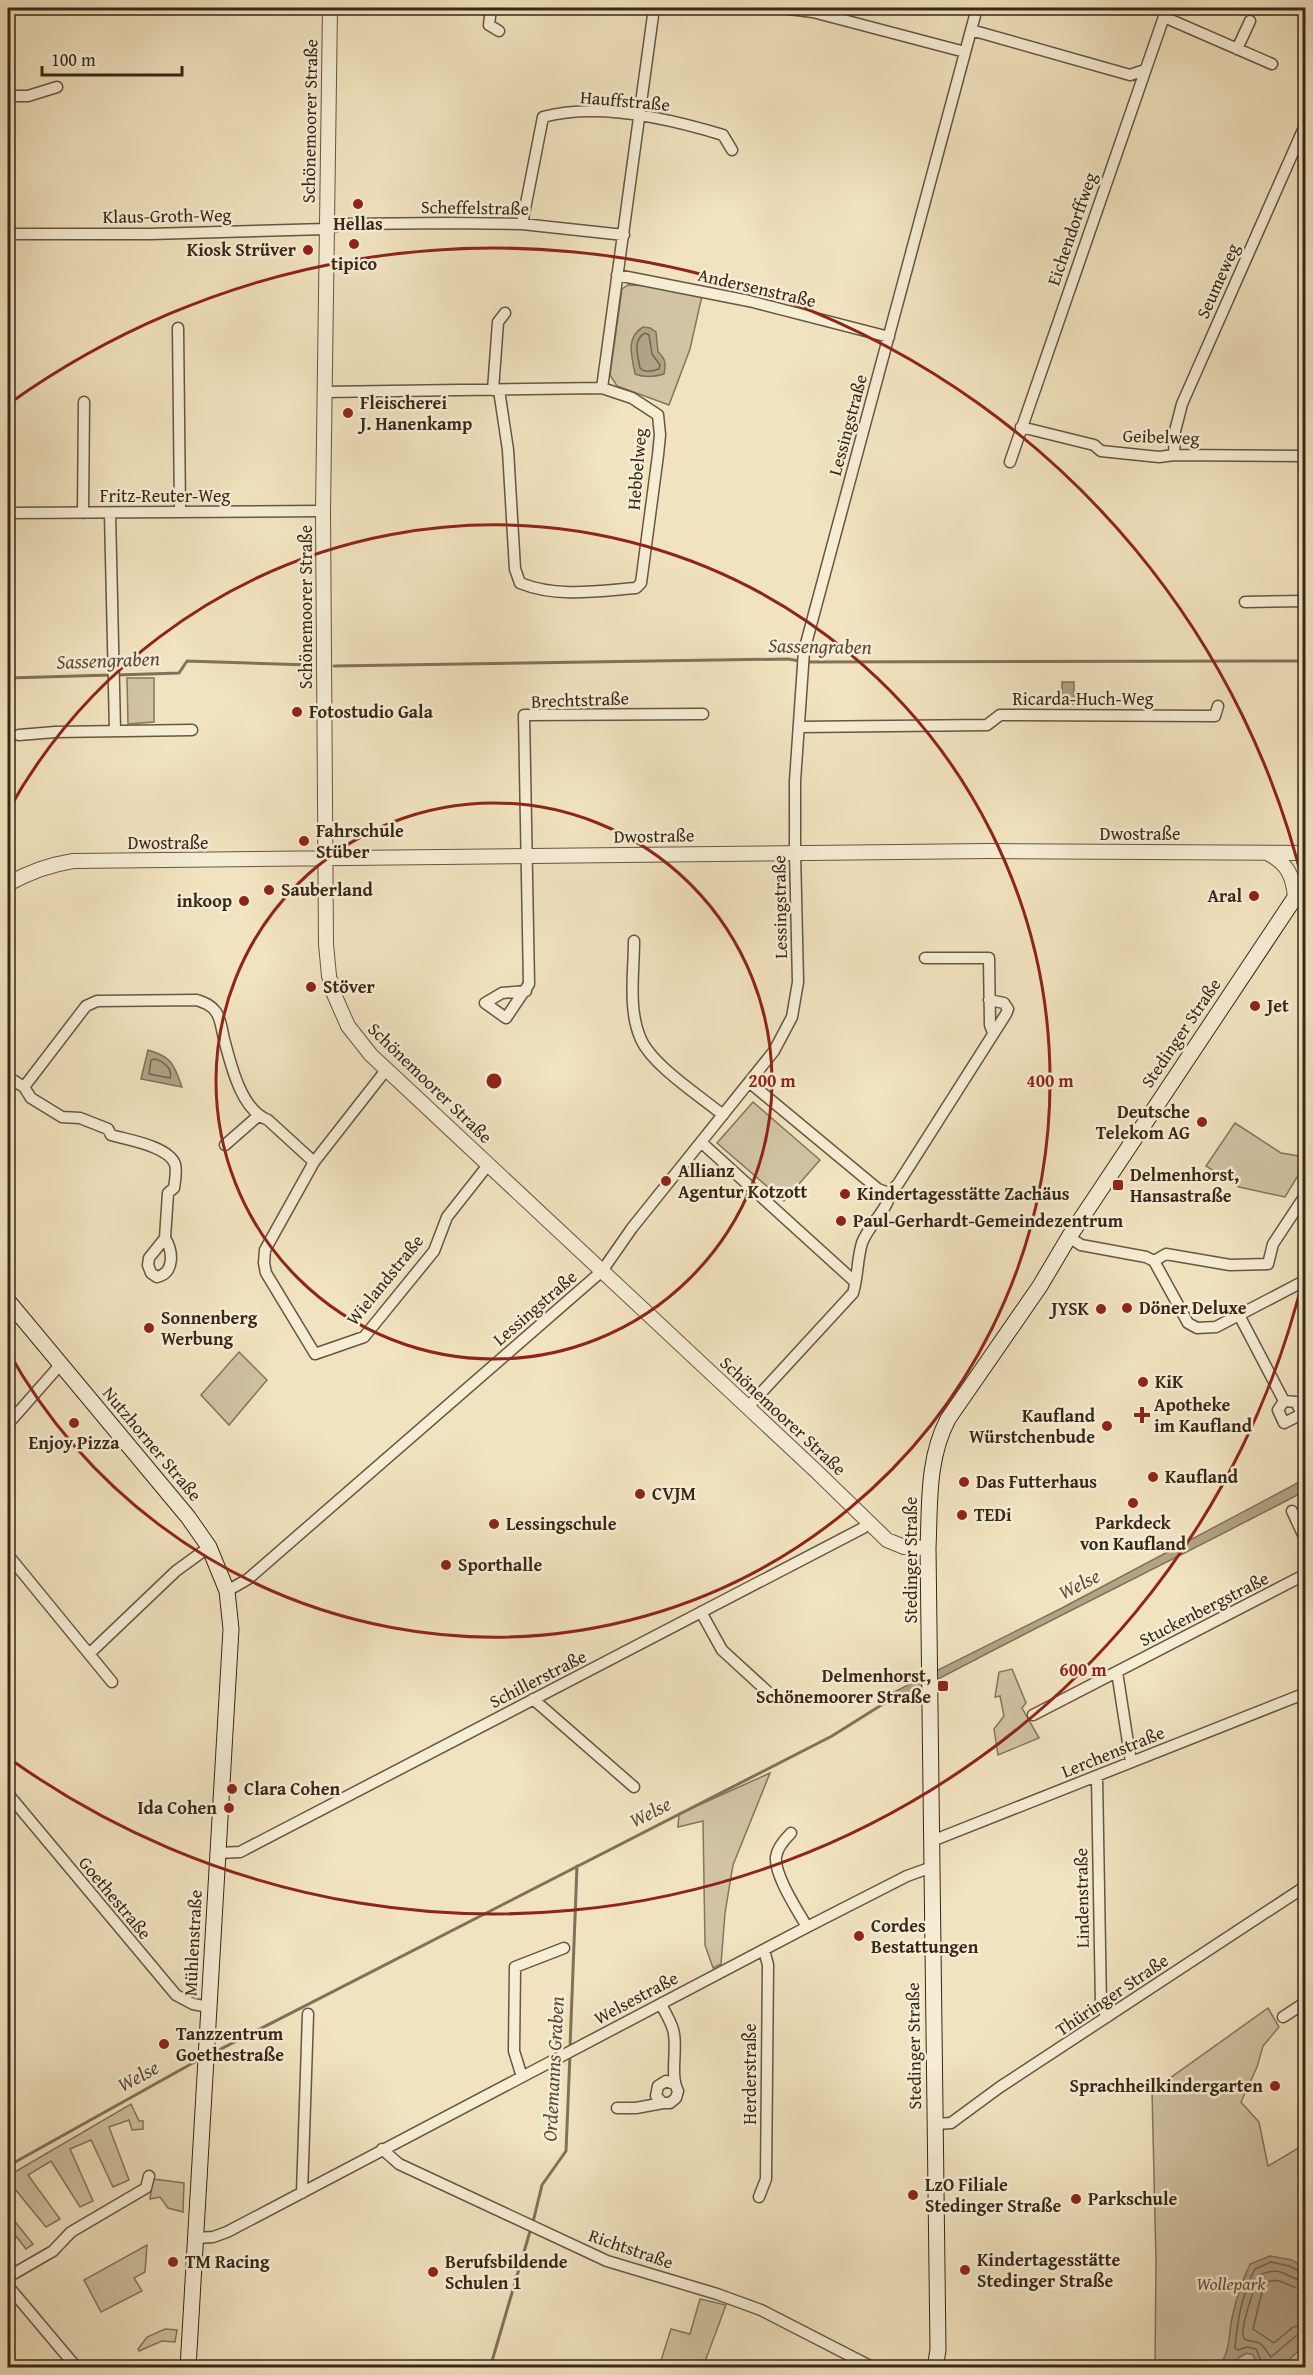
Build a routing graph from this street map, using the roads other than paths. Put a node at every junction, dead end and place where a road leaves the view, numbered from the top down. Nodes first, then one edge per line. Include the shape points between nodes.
1 (330, 8) edge
2 (491, 8) edge
3 (654, 8) edge
4 (781, 8) edge
5 (977, 8) edge
6 (814, 10) edge
7 (1165, 12) edge
8 (1250, 21) dead end
9 (971, 30) junction
10 (499, 31) dead end
11 (1238, 49) junction
12 (965, 52) junction
13 (1272, 64) dead end
14 (1145, 70) junction
15 (57, 87) dead end
16 (8, 96) edge
17 (640, 117) junction
18 (1305, 123) edge
19 (732, 150) dead end
20 (522, 224) junction
21 (326, 229) junction
22 (8, 234) edge
23 (624, 235) junction
24 (616, 275) junction
25 (505, 313) dead end
26 (178, 328) dead end
27 (889, 337) junction
28 (602, 388) junction
29 (496, 390) junction
30 (325, 392) junction
31 (84, 402) dead end
32 (1021, 427) junction
33 (1174, 455) junction
34 (1305, 456) edge
35 (1010, 462) dead end
36 (323, 511) junction
37 (180, 512) junction
38 (8, 513) edge
39 (83, 513) junction
40 (110, 513) junction
41 (1305, 601) edge
42 (1245, 602) dead end
43 (1218, 706) dead end
44 (703, 714) dead end
45 (799, 727) junction
46 (192, 730) dead end
47 (115, 731) junction
48 (19, 735) dead end
49 (795, 852) junction
50 (1267, 853) junction
51 (1305, 853) edge
52 (527, 856) junction
53 (325, 859) junction
54 (1305, 881) edge
55 (8, 884) edge
56 (1295, 897) junction
57 (634, 941) dead end
58 (925, 958) dead end
59 (526, 991) dead end
60 (989, 1000) junction
61 (993, 1034) junction
62 (386, 1070) junction
63 (8, 1077) edge
64 (749, 1082) junction
65 (24, 1087) junction
66 (723, 1115) junction
67 (258, 1116) junction
68 (702, 1143) junction
69 (225, 1145) dead end
70 (314, 1162) junction
71 (488, 1165) junction
72 (889, 1193) junction
73 (1305, 1194) edge
74 (1069, 1238) junction
75 (165, 1239) dead end
76 (1154, 1262) junction
77 (602, 1271) junction
78 (1305, 1280) edge
79 (854, 1281) junction
80 (8, 1301) edge
81 (1239, 1315) junction
82 (60, 1365) junction
83 (1284, 1401) dead end
84 (748, 1407) junction
85 (8, 1424) edge
86 (1292, 1511) dead end
87 (868, 1522) junction
88 (1305, 1541) edge
89 (209, 1547) junction
90 (928, 1548) junction
91 (8, 1555) edge
92 (1305, 1574) edge
93 (227, 1592) junction
94 (701, 1612) junction
95 (231, 1629) joint
96 (89, 1654) junction
97 (1117, 1672) junction
98 (112, 1682) dead end
99 (769, 1693) dead end
100 (1305, 1694) edge
101 (533, 1700) junction
102 (1033, 1715) dead end
103 (1131, 1762) junction
104 (1097, 1777) junction
105 (634, 1787) dead end
106 (8, 1794) edge
107 (791, 1833) dead end
108 (932, 1841) junction
109 (218, 1853) junction
110 (932, 1867) junction
111 (1305, 1886) edge
112 (807, 1927) junction
113 (564, 1947) dead end
114 (764, 1950) junction
115 (1305, 2002) edge
116 (661, 2004) junction
117 (209, 2007) junction
118 (308, 2014) dead end
119 (1283, 2017) dead end
120 (1107, 2018) junction
121 (522, 2077) junction
122 (674, 2084) junction
123 (663, 2103) junction
124 (617, 2108) dead end
125 (935, 2124) junction
126 (382, 2149) junction
127 (149, 2176) dead end
128 (302, 2193) junction
129 (759, 2197) dead end
130 (196, 2238) junction
131 (8, 2277) edge
132 (8, 2286) edge
133 (938, 2350) junction
134 (77, 2367) edge
135 (188, 2367) edge
136 (874, 2367) edge
137 (934, 2367) edge
138 (946, 2367) edge

1 - 21 street, Schönemoorer Straße
2 - 10 street via 489,25
3 - 17 street
4 - 6 street
5 - 9 street, Lessingstraße
6 - 12 street
7 - 11 street
7 - 14 street, Eichendorffweg
8 - 11 street
9 - 12 street, Lessingstraße
9 - 14 street via 1130,75
11 - 13 street
12 - 27 street, Lessingstraße
14 - 32 street, Eichendorffweg
15 - 16 street via 28,96
17 - 19 street, Hauffstraße via 684,123 723,135
17 - 20 street, Hauffstraße via 601,112 543,117
17 - 23 street
18 - 33 street, Seumeweg via 1182,404
20 - 21 street, Scheffelstraße via 346,224
20 - 23 street, Scheffelstraße
21 - 22 street, Klaus-Groth-Weg
21 - 30 street, Schönemoorer Straße
23 - 24 street
24 - 27 street, Andersenstraße via 749,301
24 - 28 street
25 - 29 street via 498,322
26 - 37 street
27 - 45 street, Lessingstraße via 804,651
28 - 29 street
28 - 29 street, Hebbelweg via 632,398 658,415 660,435 641,583 636,588 581,592 540,591 520,583 515,569 508,450
29 - 30 street
30 - 36 street, Schönemoorer Straße
31 - 39 street
32 - 33 street, Geibelweg via 1094,445 1101,451
32 - 35 street, Eichendorffweg
33 - 34 street, Geibelweg
36 - 37 street, Fritz-Reuter-Weg
36 - 53 street, Schönemoorer Straße
37 - 40 street, Fritz-Reuter-Weg
38 - 39 street, Fritz-Reuter-Weg
39 - 40 street, Fritz-Reuter-Weg
40 - 47 street
41 - 42 street
43 - 45 street, Ricarda-Huch-Weg via 1215,716 1000,715 987,725
44 - 52 street, Brechtstraße via 524,715
45 - 49 street, Lessingstraße
46 - 47 street
47 - 48 street
49 - 50 street, Dwostraße
49 - 52 street, Dwostraße
49 - 64 street, Lessingstraße via 798,982 792,1017 774,1051
50 - 51 street, Dwostraße
50 - 56 street via 1288,869
52 - 53 street, Dwostraße
52 - 59 street via 530,984
53 - 55 street, Dwostraße via 73,861 26,873
53 - 62 street, Schönemoorer Straße via 327,958 334,994 348,1026
54 - 56 main road, Stedinger Straße
56 - 74 main road, Stedinger Straße
57 - 66 street via 634,1012 639,1037 650,1056
58 - 60 street via 989,958
60 - 61 street
60 - 61 street via 1004,1003 1008,1009
61 - 72 street
62 - 70 street, Wielandstraße
62 - 71 street, Schönemoorer Straße
63 - 65 street
64 - 66 street, Lessingstraße
64 - 72 street via 878,1189
65 - 67 street via 87,1006 98,1000 197,1000 209,1004 218,1014 228,1056 244,1096
65 - 75 street via 31,1098 62,1117 80,1118 108,1129 111,1135 170,1156 175,1166 174,1188 168,1193
66 - 68 street, Lessingstraße
67 - 69 street
67 - 70 street via 268,1120
68 - 77 street, Lessingstraße
68 - 79 street
70 - 71 street, Wielandstraße via 270,1238 264,1263 315,1354 364,1337 434,1251 447,1217
71 - 77 street, Schönemoorer Straße
72 - 79 street via 888,1202 862,1242
73 - 76 street via 1273,1244 1269,1264 1230,1265 1166,1254
74 - 76 street via 1082,1245 1146,1257
74 - 90 main road, Stedinger Straße via 940,1435 931,1476
76 - 81 street via 1188,1323 1197,1329 1216,1327
77 - 84 street, Schönemoorer Straße
77 - 93 street, Lessingstraße via 248,1579
78 - 81 street
79 - 84 street via 853,1293
80 - 82 main road, Nutzhorner Straße
81 - 83 street
82 - 85 street
82 - 89 main road, Nutzhorner Straße
84 - 87 street, Schönemoorer Straße
86 - 88 street
87 - 90 street, Schönemoorer Straße via 895,1545
87 - 94 street, Schillerstraße
89 - 93 main road, Nutzhorner Straße
89 - 96 street via 176,1571
90 - 108 main road, Stedinger Straße
91 - 96 street
92 - 97 street, Stuckenbergstraße
93 - 95 main road, Nutzhorner Straße
94 - 99 street via 722,1650
94 - 101 street, Schillerstraße
95 - 109 main road, Mühlenstraße
96 - 98 street
97 - 102 street, Stuckenbergstraße
97 - 103 street
100 - 103 street, Lerchenstraße
101 - 105 street
101 - 109 street, Schillerstraße via 240,1852
103 - 104 street, Lerchenstraße
104 - 108 street, Lerchenstraße
104 - 120 street, Lindenstraße via 1101,2005
106 - 117 street, Goethestraße via 176,1995
107 - 112 street via 776,1856 777,1870
108 - 110 main road, Stedinger Straße
109 - 117 main road, Mühlenstraße
110 - 112 street, Welsestraße
110 - 125 main road, Stedinger Straße
111 - 120 street, Thüringer Straße
112 - 114 street, Welsestraße
113 - 121 street via 515,1967 514,2051
114 - 116 street, Welsestraße
114 - 129 street, Herderstraße via 768,1965 766,2179
115 - 119 street
116 - 121 street, Welsestraße
116 - 122 street via 674,2031
117 - 130 main road, Mühlenstraße
118 - 128 street
120 - 125 street, Thüringer Straße via 951,2123
121 - 126 street, Welsestraße
122 - 123 street via 676,2098
122 - 123 street via 666,2081 658,2086 656,2096
123 - 124 street
125 - 133 main road, Stedinger Straße
126 - 128 street, Welsestraße
126 - 136 street, Richtstraße via 399,2164 607,2261 748,2304
127 - 131 street via 146,2188 71,2232 52,2252
128 - 130 street, Welsestraße via 227,2232
130 - 135 main road, Mühlenstraße
132 - 134 street
133 - 137 main road, Stedinger Straße
133 - 138 main road, Stedinger Straße

